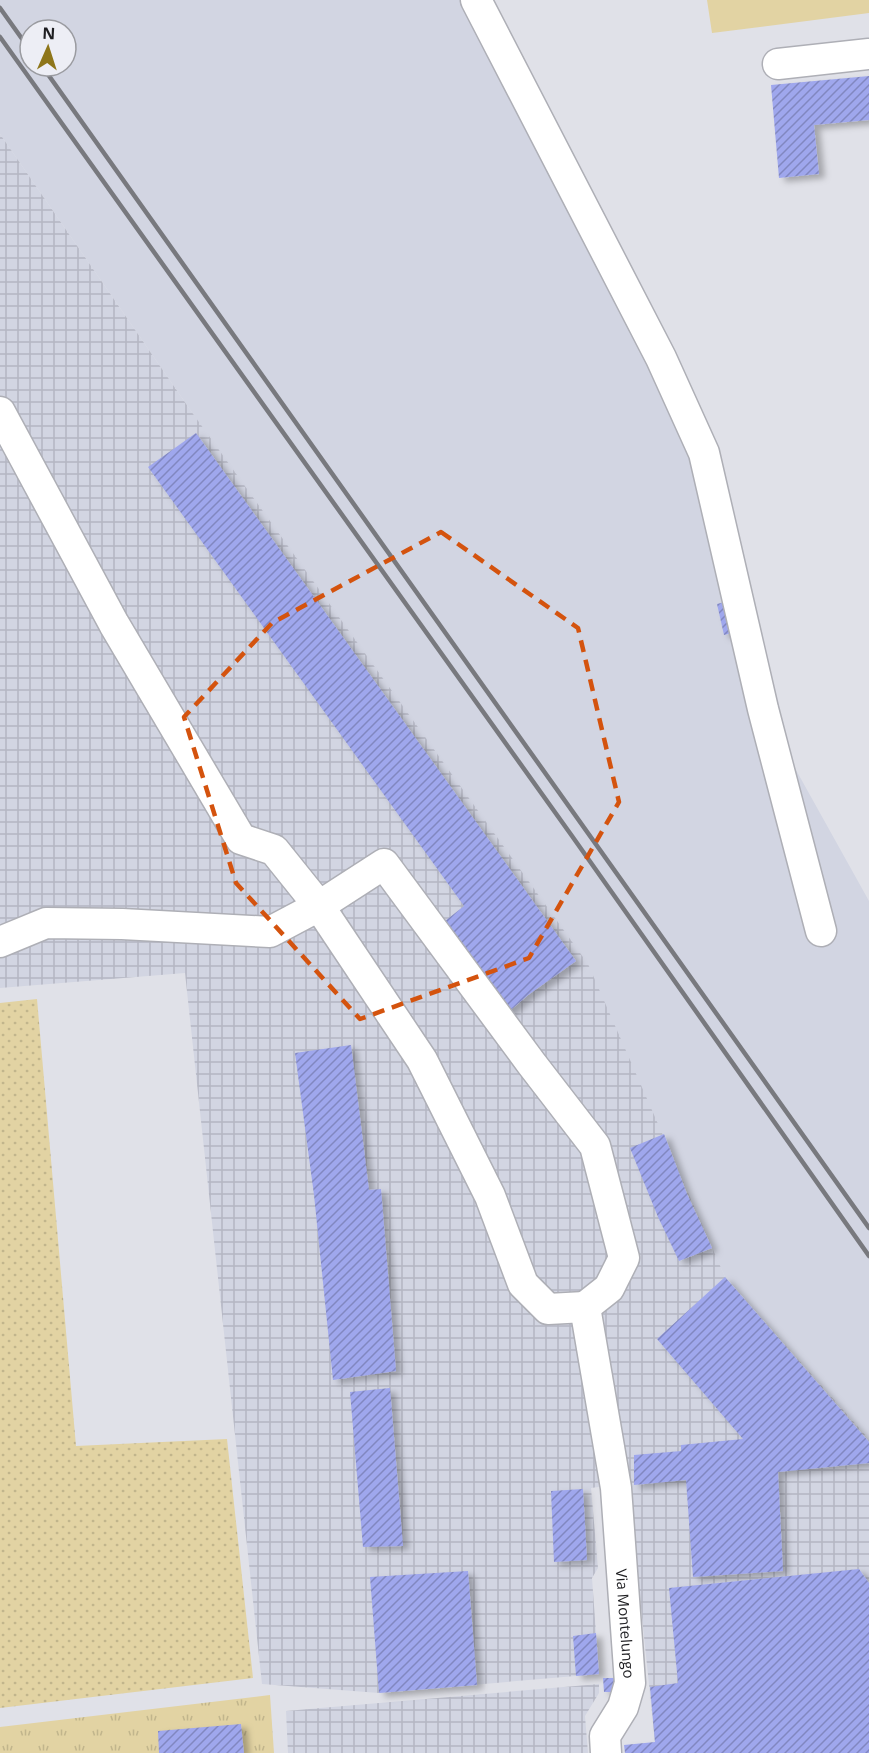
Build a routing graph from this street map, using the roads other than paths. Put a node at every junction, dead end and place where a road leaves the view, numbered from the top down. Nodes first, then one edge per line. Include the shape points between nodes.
1 (476, 0) edge
2 (869, 54) edge
3 (778, 64) dead end
4 (0, 412) edge
5 (319, 906) junction
6 (821, 931) dead end
7 (0, 942) edge
8 (585, 1307) junction
9 (606, 1753) edge

1 - 6 street via 661,358 704,453
2 - 3 street
4 - 5 street via 114,624 241,839 274,850
5 - 7 street via 270,932 46,923
5 - 8 street via 422,1060 490,1196 523,1284 548,1309
5 - 8 street via 384,864 595,1146 624,1258 609,1288
8 - 9 street, Via Montelungo via 616,1488 630,1683 623,1707 605,1736

